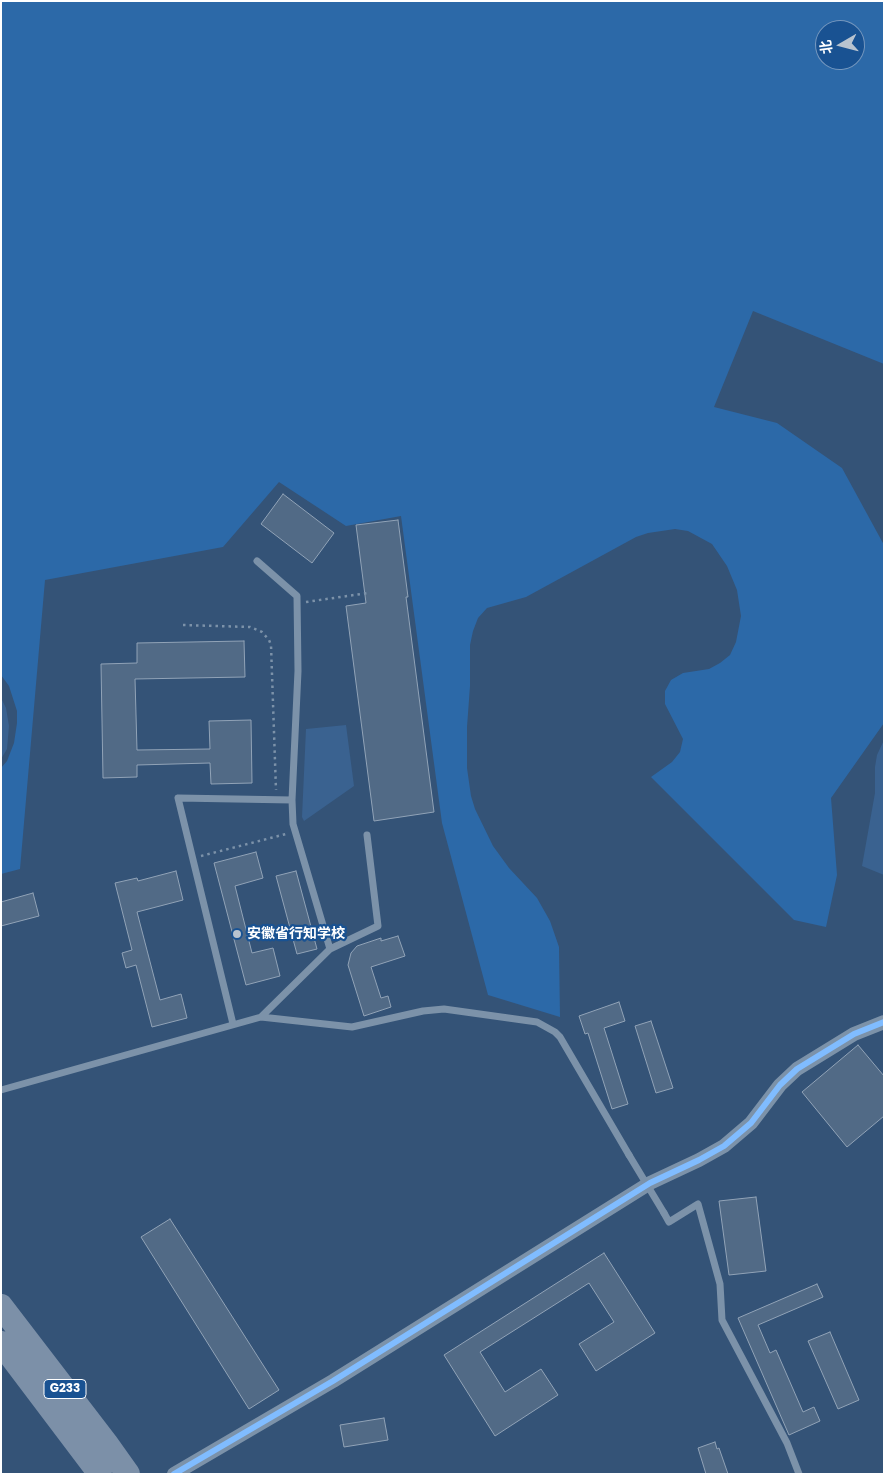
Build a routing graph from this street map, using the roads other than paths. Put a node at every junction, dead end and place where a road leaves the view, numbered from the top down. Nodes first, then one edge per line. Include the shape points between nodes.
1 (257, 561) dead end
2 (292, 800) junction
3 (367, 835) dead end
4 (330, 949) junction
5 (261, 1016) junction
6 (884, 1022) edge
7 (233, 1024) junction
8 (1, 1090) edge
9 (1, 1306) edge
10 (1, 1343) edge
11 (181, 1472) edge
12 (100, 1474) edge
13 (128, 1474) edge
14 (799, 1474) edge

1 - 2 lane via 297,596 298,671
2 - 4 lane via 295,832
2 - 7 lane via 178,798
3 - 4 lane via 378,926
4 - 5 lane
5 - 7 lane
5 - 14 lane, bridge via 352,1026 444,1009 543,1024 554,1032 670,1222 698,1204 720,1284 722,1320 787,1443
6 - 11 street via 854,1034 797,1069 780,1085 751,1123 718,1150 650,1183
7 - 8 lane
9 - 13 highway, G233
10 - 12 highway, G233

